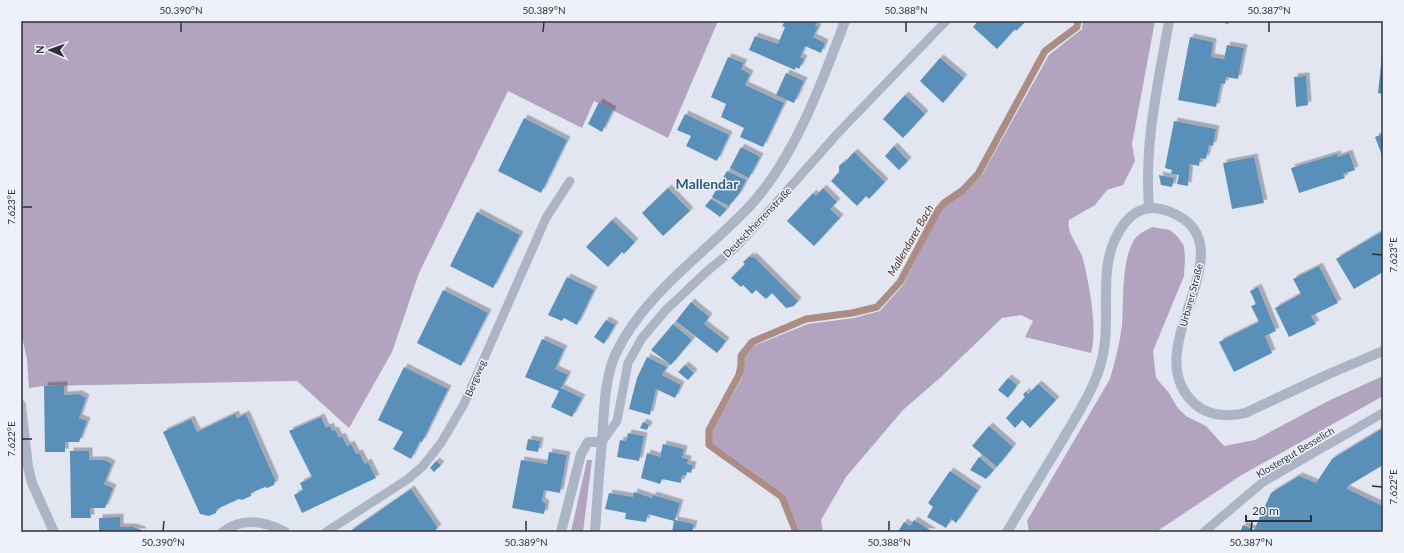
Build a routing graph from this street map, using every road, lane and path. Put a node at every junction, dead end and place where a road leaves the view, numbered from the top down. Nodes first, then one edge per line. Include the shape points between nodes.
1 (845, 21) edge
2 (946, 21) edge
3 (1169, 21) edge
4 (570, 181) dead end
5 (1149, 208) junction
6 (1383, 351) edge
7 (21, 405) edge
8 (1383, 413) edge
9 (602, 442) junction
10 (54, 532) edge
11 (223, 532) edge
12 (285, 532) edge
13 (326, 532) edge
14 (561, 532) edge
15 (595, 532) edge
16 (1006, 532) edge
17 (1204, 532) edge

1 - 9 street, Deutschherrenstraße via 823,78 787,155 749,207 666,285 633,326 615,356 605,396
2 - 9 lane, Deutschherrenstraße via 838,133 735,248 705,272 665,311 642,338 628,363 617,421
3 - 5 street via 1149,135
4 - 13 lane, Bergweg via 546,218 464,404 441,443 423,466 408,479
5 - 6 street, Urbarer Straße via 1170,211 1191,225 1199,236 1202,250 1199,268 1179,337 1176,357 1176,372 1181,386 1188,399 1198,407 1223,415 1245,413 1331,372
5 - 16 street via 1130,217 1115,240 1106,280 1105,341 1102,359 1093,383
7 - 10 street via 32,483
8 - 17 lane, Klostergut Besselich via 1263,482
9 - 14 street via 588,442 581,454
9 - 15 street, Deutschherrenstraße
11 - 12 street via 239,524 258,522 272,525

